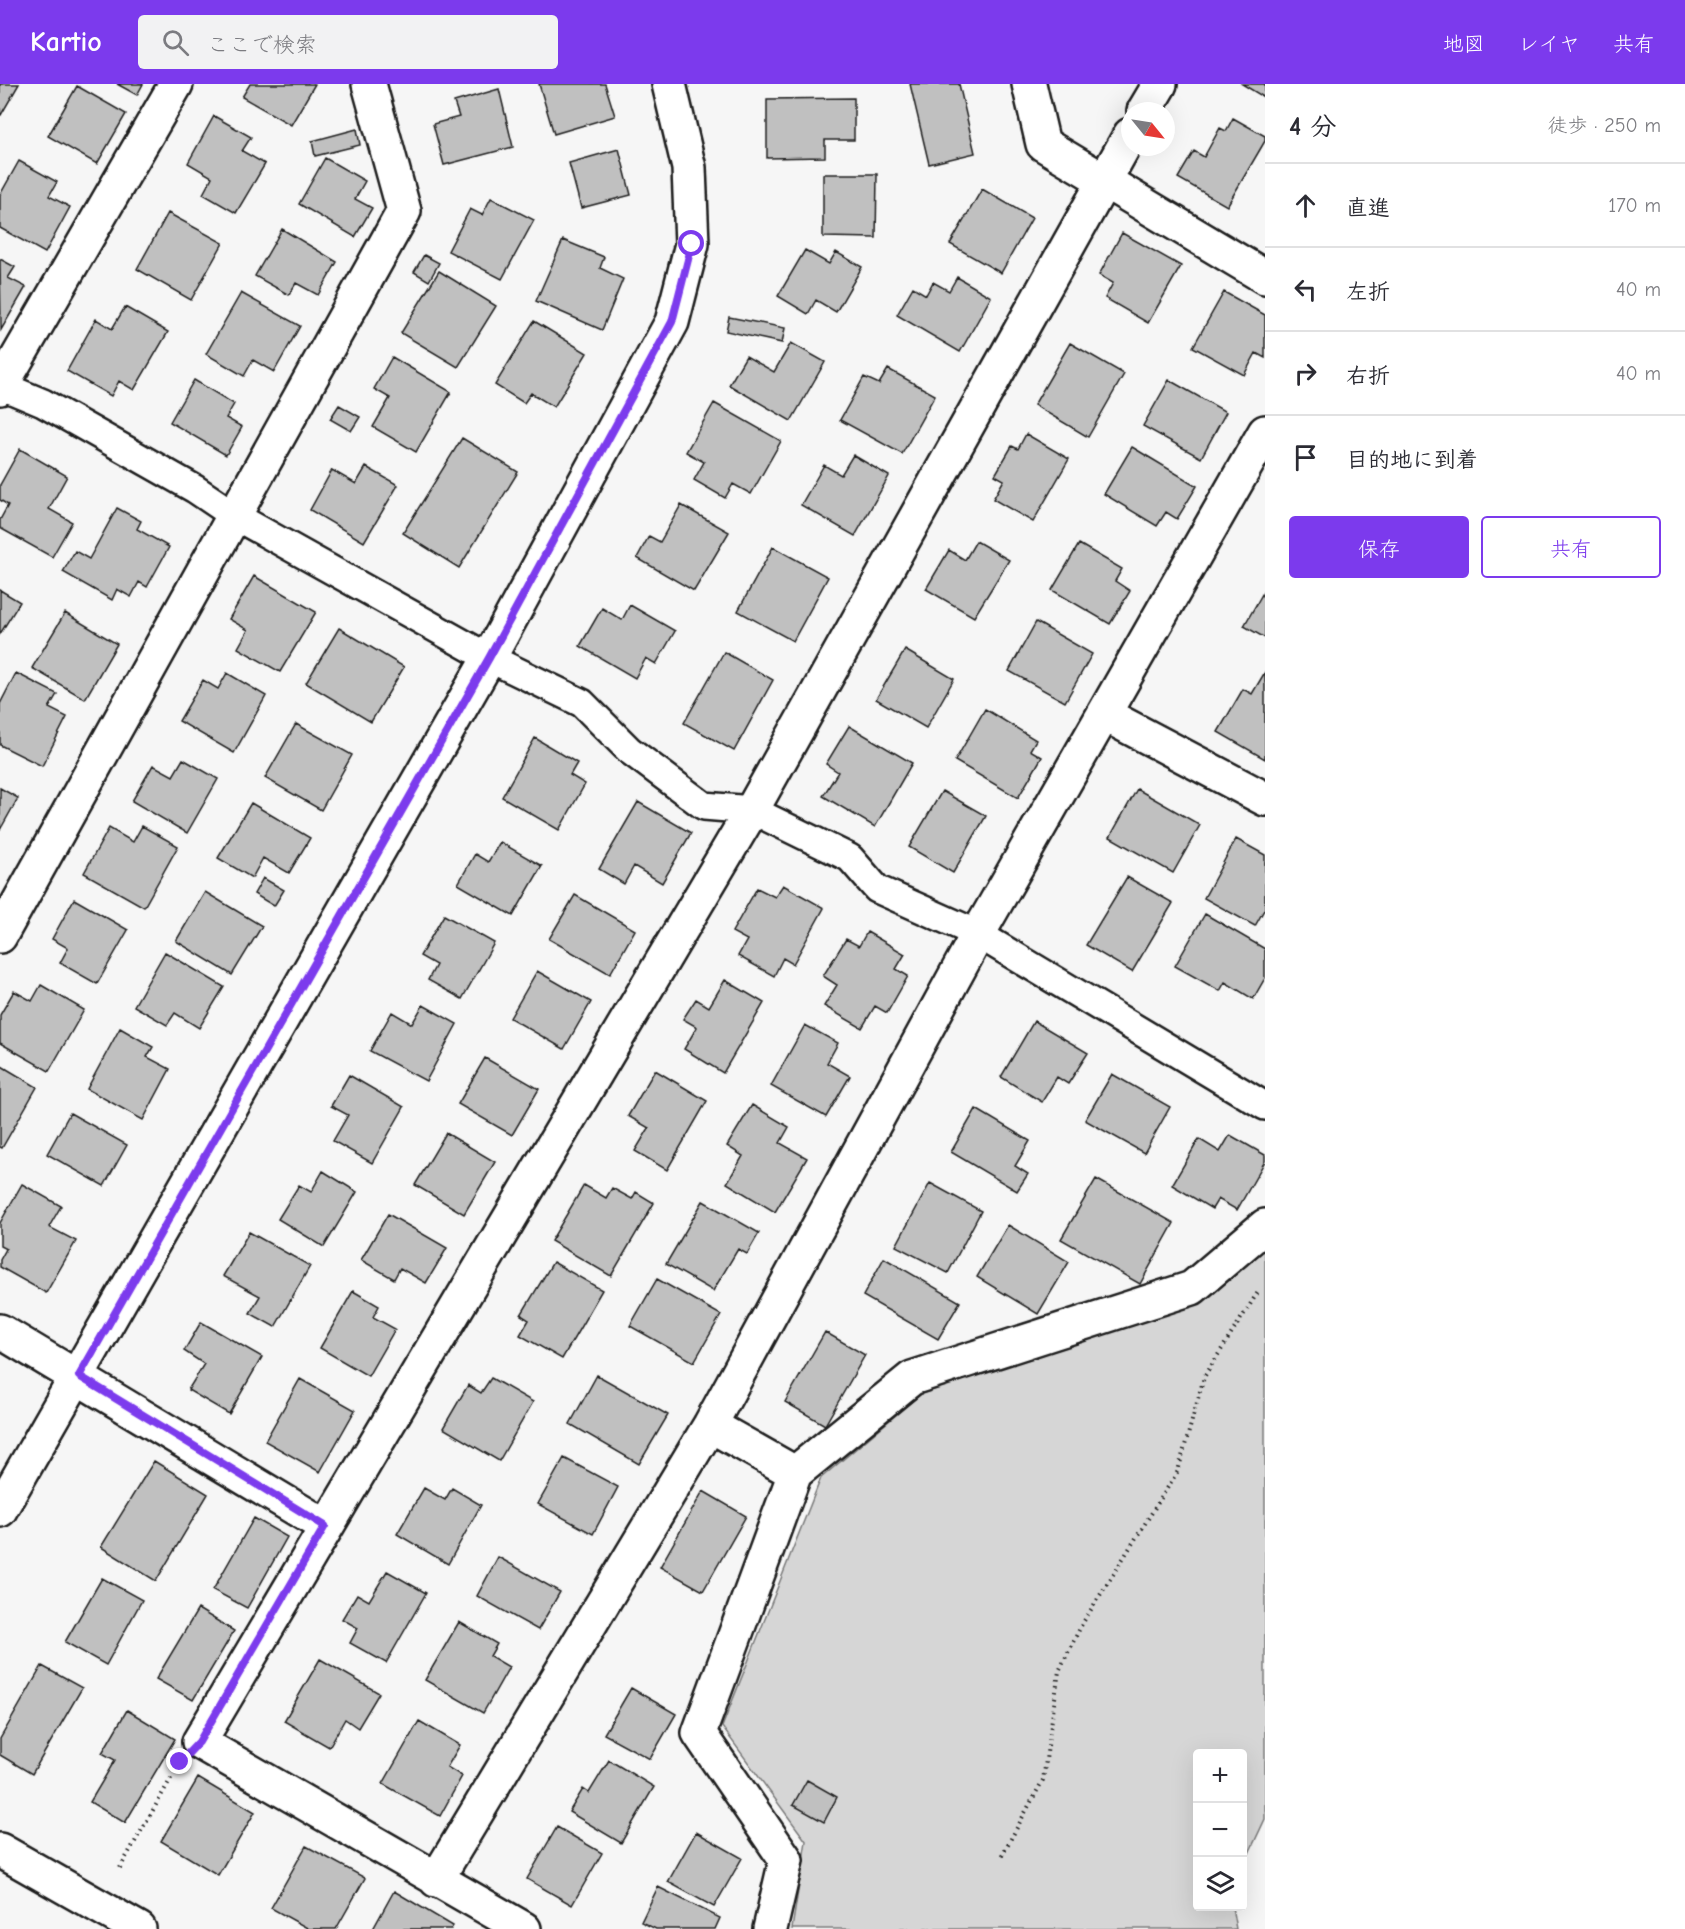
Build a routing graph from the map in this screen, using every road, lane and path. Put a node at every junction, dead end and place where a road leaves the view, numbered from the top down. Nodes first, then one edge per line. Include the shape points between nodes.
1 (176, 84) edge
2 (369, 84) edge
3 (669, 84) edge
4 (1029, 84) edge
5 (1160, 84) edge
6 (1149, 102) edge
7 (1121, 150) edge
8 (1103, 181) junction
9 (1265, 277) edge
10 (0, 387) edge
11 (1265, 432) edge
12 (235, 516) junction
13 (489, 658) junction
14 (1104, 714) junction
15 (1265, 799) edge
16 (752, 810) junction
17 (978, 934) junction
18 (0, 936) edge
19 (1265, 1106) edge
20 (1265, 1226) edge
21 (1265, 1285) edge
22 (0, 1331) edge
23 (79, 1376) junction
24 (710, 1425) junction
25 (795, 1473) junction
26 (0, 1510) edge
27 (325, 1526) junction
28 (199, 1742) junction
29 (0, 1850) edge
30 (1002, 1856) dead end
31 (120, 1868) dead end
32 (436, 1880) junction
33 (139, 1929) edge
34 (524, 1929) edge
35 (770, 1929) edge

1 - 10 street
2 - 12 street via 404,211
3 - 13 street via 689,168 692,244 672,322
4 - 8 street via 1043,144
5 - 6 street
7 - 8 street
8 - 9 street
8 - 16 street
10 - 12 lane via 43,403
11 - 14 street
12 - 13 lane
12 - 18 street
13 - 16 lane via 582,703 629,750 704,806
13 - 23 street
14 - 15 street
14 - 17 street
16 - 17 lane via 850,858 877,889
16 - 27 street
17 - 19 lane
17 - 24 street
20 - 25 street via 1192,1288 912,1378
21 - 30 path via 1204,1377 1178,1471 1082,1624 1059,1671 1043,1780
22 - 23 street
23 - 26 street
23 - 27 street
24 - 25 street
24 - 32 street
25 - 35 street via 699,1733 786,1860
27 - 28 street
28 - 31 path via 180,1762
28 - 32 street
29 - 33 street
32 - 34 street

